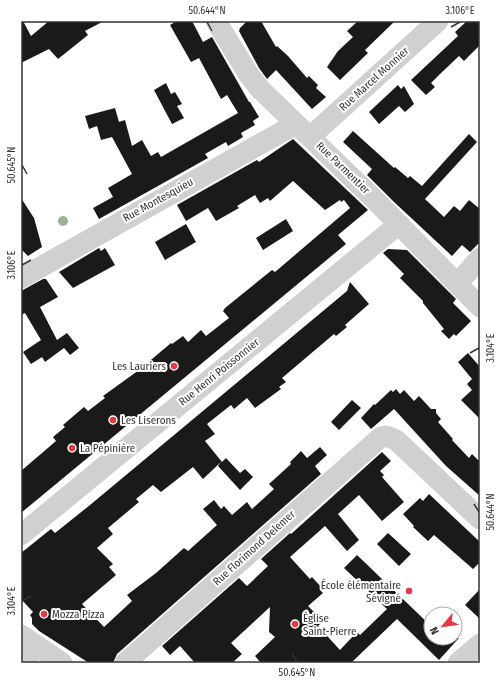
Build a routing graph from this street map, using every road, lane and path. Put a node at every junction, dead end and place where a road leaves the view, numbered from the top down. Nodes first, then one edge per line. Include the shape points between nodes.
1 (438, 21) edge
2 (222, 23) edge
3 (303, 130) junction
4 (399, 224) junction
5 (480, 258) edge
6 (21, 278) edge
7 (458, 284) junction
8 (480, 307) edge
9 (480, 519) edge
10 (21, 535) edge
11 (21, 635) edge
12 (480, 644) edge
13 (38, 647) junction
14 (21, 663) edge
15 (62, 663) edge
16 (125, 663) edge
17 (458, 663) edge

1 - 3 street, Rue Marcel Monnier
2 - 3 street, Rue Parmentier via 254,82
3 - 4 street, Rue Parmentier
3 - 6 street, Rue Montesquieu
4 - 7 street, Rue Parmentier
4 - 10 street, Rue Henri Poissonnier
5 - 7 street
7 - 8 street, Rue Parmentier
9 - 16 street, Rue Florimond Delemer via 401,445 386,436 381,437
11 - 13 street
12 - 17 street
13 - 14 street
13 - 15 street

